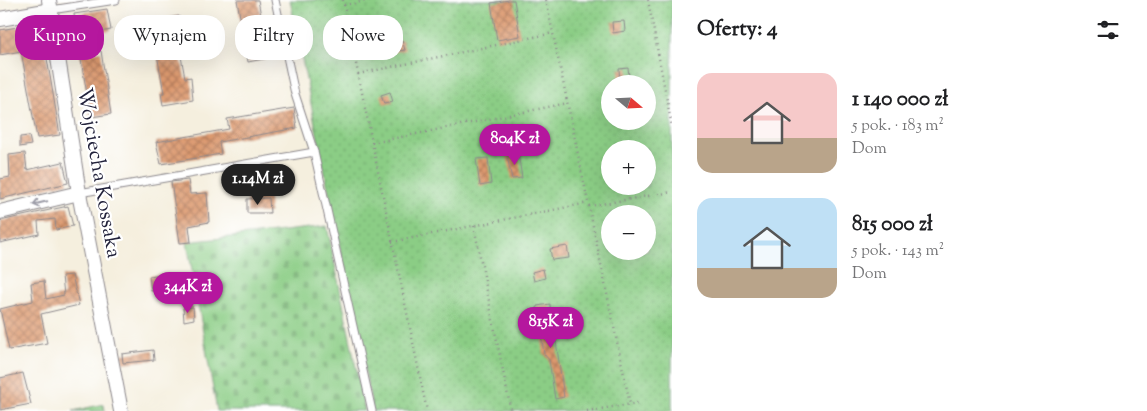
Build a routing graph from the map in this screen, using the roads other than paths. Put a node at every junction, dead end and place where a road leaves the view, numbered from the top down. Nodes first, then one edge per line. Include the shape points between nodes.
1 (116, 0) edge
2 (275, 0) edge
3 (50, 5) edge
4 (0, 19) edge
5 (314, 152) junction
6 (79, 193) junction
7 (0, 212) edge
8 (121, 411) edge
9 (372, 411) edge

1 - 3 lane
2 - 5 lane via 295,94
3 - 4 street
3 - 6 street, Wojciecha Kossaka
5 - 6 lane
5 - 9 lane
6 -> 7 street
6 - 8 street, Wojciecha Kossaka

